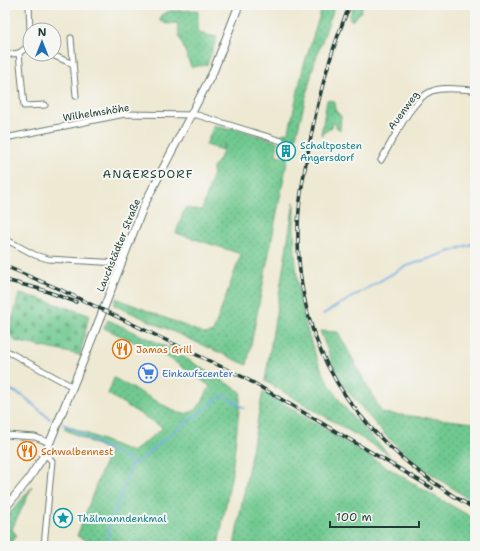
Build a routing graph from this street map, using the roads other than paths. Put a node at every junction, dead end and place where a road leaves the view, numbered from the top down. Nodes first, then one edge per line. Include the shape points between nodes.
1 (28, 5) edge
2 (239, 5) edge
3 (29, 22) edge
4 (71, 38) dead end
5 (22, 51) edge
6 (19, 53) junction
7 (5, 55) edge
8 (62, 59) edge
9 (73, 64) junction
10 (475, 90) edge
11 (76, 96) dead end
12 (45, 105) dead end
13 (191, 115) junction
14 (5, 138) edge
15 (288, 143) dead end
16 (381, 160) dead end
17 (5, 239) edge
18 (120, 263) junction
19 (5, 350) edge
20 (73, 387) junction
21 (5, 435) edge
22 (50, 443) junction
23 (45, 454) junction
24 (5, 508) edge
25 (44, 546) edge

1 - 3 street
2 - 13 main road, Lauchstädter Straße via 213,72
4 - 9 street
5 - 6 street
6 - 7 street
6 - 12 street via 24,106
8 - 9 street
9 - 11 street
10 - 16 street, Auenweg via 439,89 424,94 403,122
13 - 14 street, Wilhelmshöhe via 125,114
13 - 15 street
13 - 18 main road, Lauchstädter Straße via 150,191
17 - 18 street via 48,259
18 - 20 main road, Lauchstädter Straße
19 - 20 street
20 - 22 main road, Lauchstädter Straße
21 - 22 street via 35,438
22 - 23 main road, Lauchstädter Straße
23 - 24 main road, Lauchstädter Straße
23 - 25 street via 52,461

